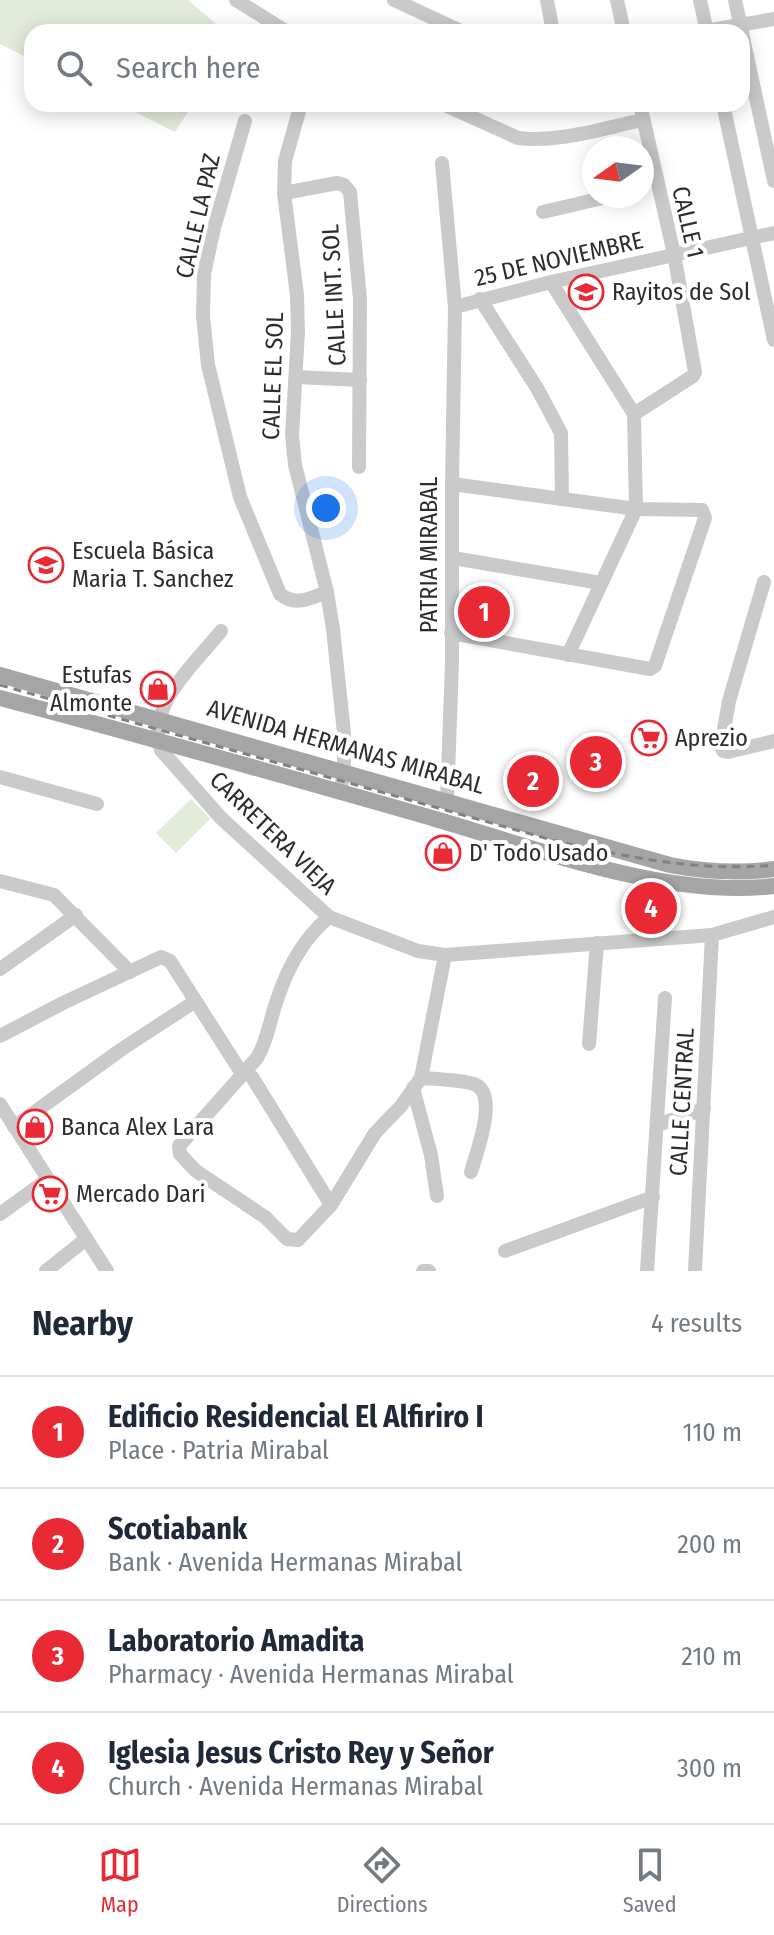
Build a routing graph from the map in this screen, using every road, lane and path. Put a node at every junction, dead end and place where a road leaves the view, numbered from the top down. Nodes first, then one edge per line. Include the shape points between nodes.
1 (236, 0) edge
2 (394, 0) edge
3 (547, 0) edge
4 (617, 0) edge
5 (700, 0) edge
6 (735, 0) edge
7 (423, 6) edge
8 (774, 19) edge
9 (274, 24) edge
10 (451, 24) edge
11 (552, 24) edge
12 (622, 24) edge
13 (703, 24) edge
14 (740, 24) edge
15 (750, 27) edge
16 (750, 71) edge
17 (299, 112) edge
18 (461, 112) edge
19 (642, 112) edge
20 (725, 112) edge
21 (643, 120) junction
22 (245, 121) dead end
23 (644, 136) edge
24 (442, 163) dead end
25 (774, 181) edge
26 (284, 193) junction
27 (654, 200) edge
28 (582, 203) edge
29 (543, 212) dead end
30 (774, 233) edge
31 (752, 237) junction
32 (674, 254) junction
33 (551, 282) junction
34 (480, 299) junction
35 (455, 307) junction
36 (774, 340) edge
37 (296, 377) junction
38 (360, 380) junction
39 (634, 414) junction
40 (359, 467) dead end
41 (452, 484) junction
42 (562, 499) junction
43 (636, 509) junction
44 (453, 558) junction
45 (764, 582) dead end
46 (601, 583) junction
47 (327, 592) junction
48 (221, 631) dead end
49 (451, 638) junction
50 (568, 655) junction
51 (0, 675) edge
52 (0, 698) edge
53 (160, 719) junction
54 (157, 739) junction
55 (774, 741) edge
56 (344, 772) junction
57 (0, 777) edge
58 (340, 792) junction
59 (443, 801) junction
60 (97, 804) dead end
61 (774, 869) edge
62 (0, 881) edge
63 (774, 886) edge
64 (76, 915) junction
65 (329, 917) junction
66 (774, 917) edge
67 (712, 935) junction
68 (597, 943) junction
69 (445, 955) junction
70 (0, 969) edge
71 (130, 972) junction
72 (665, 998) dead end
73 (194, 1002) junction
74 (0, 1036) edge
75 (589, 1044) dead end
76 (244, 1073) junction
77 (417, 1083) junction
78 (0, 1104) edge
79 (704, 1109) junction
80 (657, 1125) junction
81 (14, 1127) junction
82 (471, 1172) dead end
83 (47, 1180) junction
84 (437, 1196) dead end
85 (653, 1197) junction
86 (331, 1205) junction
87 (0, 1214) edge
88 (86, 1239) junction
89 (505, 1251) dead end
90 (46, 1271) edge
91 (107, 1271) edge
92 (423, 1271) edge
93 (429, 1271) edge
94 (647, 1271) edge
95 (695, 1271) edge

1 - 9 street
2 - 7 street
3 - 11 street
4 - 12 street
5 - 13 street
6 - 14 street
7 - 10 street
8 - 15 street
16 - 25 street
17 - 26 street, CALLE EL SOL via 285,161
18 - 21 street via 518,138 532,139
19 - 21 street, CALLE 1
20 - 31 street
21 - 23 street, CALLE 1
22 - 47 street, CALLE LA PAZ via 204,274 208,365 240,497 280,594 298,602
24 - 35 street, PATRIA MIRABAL
26 - 37 street, CALLE EL SOL via 297,295
26 - 38 street, CALLE INT. SOL via 337,183 350,192 360,299
27 - 32 street, CALLE 1
28 - 29 street
30 - 31 street, 25 DE NOVIEMBRE
31 - 32 street, 25 DE NOVIEMBRE
31 - 36 street
32 - 33 street, 25 DE NOVIEMBRE
32 - 39 street, CALLE 1 via 695,372
33 - 34 street, 25 DE NOVIEMBRE
33 - 39 street
34 - 35 street, 25 DE NOVIEMBRE
34 - 42 street via 561,433
35 - 41 street, PATRIA MIRABAL
37 - 38 street
37 - 47 street, CALLE EL SOL via 295,465
38 - 40 street, CALLE INT. SOL
39 - 43 street
41 - 42 street
41 - 44 street, PATRIA MIRABAL
42 - 43 street
43 - 46 street
43 - 50 street via 704,514 655,666 643,669
44 - 46 street
44 - 49 street, PATRIA MIRABAL
45 - 55 street via 721,746 728,752
46 - 50 street
47 - 56 street, CALLE EL SOL
48 - 53 street via 164,702
49 - 50 street
49 - 59 street, PATRIA MIRABAL
51 - 53 main road, AVENIDA HERMANAS MIRABAL
52 - 54 main road, AVENIDA HERMANAS MIRABAL
53 - 54 street
53 - 56 main road, AVENIDA HERMANAS MIRABAL
54 - 58 main road, AVENIDA HERMANAS MIRABAL
54 - 65 street, CARRETERA VIEJA via 221,818
56 - 58 street, CALLE EL SOL
56 - 59 main road, AVENIDA HERMANAS MIRABAL
57 - 60 street
58 - 63 main road, AVENIDA HERMANAS MIRABAL via 653,881 747,889
59 - 61 main road, AVENIDA HERMANAS MIRABAL via 670,865 708,872
62 - 64 street via 49,892
64 - 70 street
64 - 71 street
65 - 69 street, CARRETERA VIEJA via 418,951
65 - 76 street via 300,951 278,995 264,1047
66 - 67 street, CARRETERA VIEJA
67 - 68 street, CARRETERA VIEJA
67 - 79 street, CALLE CENTRAL
68 - 69 street, CARRETERA VIEJA
68 - 75 street
69 - 77 street
71 - 73 street via 165,958
71 - 74 street
72 - 80 street
73 - 76 street
73 - 81 street
76 - 86 street via 252,1077
76 - 86 street via 181,1142 180,1154 287,1239 298,1240
77 - 82 street via 474,1084 482,1092 484,1126
77 - 84 street
77 - 86 street via 375,1133
78 - 81 street
79 - 80 street
79 - 95 street, CALLE CENTRAL
80 - 85 street
81 - 83 street
83 - 87 street
83 - 88 street
85 - 89 street
85 - 94 street
88 - 90 street
88 - 91 street
92 - 93 street

